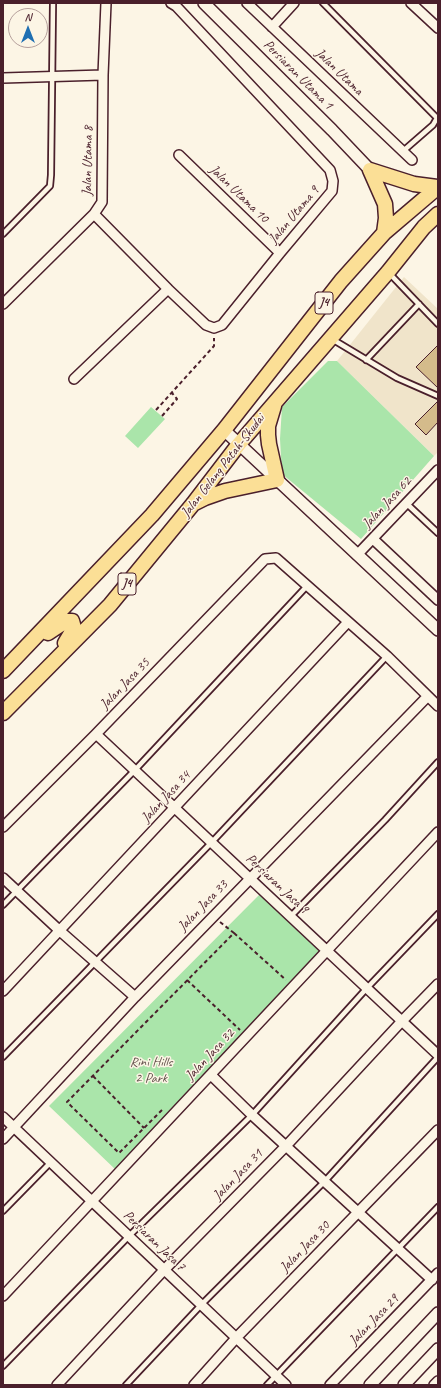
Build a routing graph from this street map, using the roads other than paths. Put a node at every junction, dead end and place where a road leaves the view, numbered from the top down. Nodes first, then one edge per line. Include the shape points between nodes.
1 (53, 3) edge
2 (106, 3) edge
3 (171, 3) edge
4 (204, 3) edge
5 (247, 3) edge
6 (294, 3) edge
7 (323, 3) edge
8 (411, 3) edge
9 (272, 27) junction
10 (438, 28) edge
11 (104, 76) junction
12 (53, 77) junction
13 (3, 78) edge
14 (402, 152) junction
15 (180, 155) dead end
16 (412, 160) dead end
17 (370, 170) junction
18 (438, 187) edge
19 (94, 214) junction
20 (438, 214) edge
21 (384, 233) junction
22 (3, 234) edge
23 (280, 253) junction
24 (388, 272) junction
25 (168, 289) junction
26 (3, 304) edge
27 (419, 304) junction
28 (438, 324) edge
29 (331, 338) junction
30 (366, 360) junction
31 (74, 379) dead end
32 (438, 396) edge
33 (275, 401) junction
34 (224, 430) junction
35 (239, 444) junction
36 (438, 470) edge
37 (277, 480) junction
38 (406, 503) junction
39 (193, 504) junction
40 (438, 533) edge
41 (373, 539) junction
42 (357, 555) junction
43 (307, 586) junction
44 (438, 600) edge
45 (348, 622) junction
46 (438, 630) edge
47 (20, 653) junction
48 (387, 656) junction
49 (3, 671) edge
50 (44, 672) junction
51 (427, 697) junction
52 (438, 706) edge
53 (3, 713) edge
54 (96, 734) junction
55 (438, 762) edge
56 (135, 770) junction
57 (175, 807) junction
58 (3, 827) edge
59 (438, 832) edge
60 (212, 842) junction
61 (3, 878) edge
62 (250, 878) junction
63 (17, 890) junction
64 (3, 905) edge
65 (438, 914) edge
66 (291, 916) junction
67 (60, 931) junction
68 (327, 950) junction
69 (94, 962) junction
70 (438, 984) edge
71 (366, 988) junction
72 (3, 992) edge
73 (135, 996) junction
74 (402, 1021) junction
75 (438, 1056) edge
76 (3, 1057) edge
77 (211, 1075) junction
78 (252, 1115) junction
79 (3, 1117) edge
80 (14, 1128) junction
81 (438, 1130) edge
82 (3, 1139) edge
83 (286, 1146) junction
84 (50, 1163) junction
85 (325, 1182) junction
86 (92, 1201) junction
87 (438, 1207) edge
88 (3, 1211) edge
89 (358, 1212) junction
90 (129, 1236) junction
91 (398, 1249) junction
92 (164, 1270) junction
93 (435, 1277) edge
94 (3, 1296) edge
95 (202, 1304) junction
96 (438, 1313) edge
97 (237, 1337) junction
98 (438, 1350) edge
99 (3, 1366) edge
100 (277, 1375) junction
101 (438, 1381) edge
102 (57, 1385) edge
103 (126, 1385) edge
104 (194, 1385) edge
105 (268, 1385) edge
106 (286, 1385) edge
107 (330, 1385) edge
108 (370, 1385) edge
109 (404, 1385) edge
110 (434, 1385) edge

1 - 12 lane
2 - 11 street, Jalan Utama 8
3 - 23 street, Jalan Utama 9 via 330,170 332,191
4 - 17 street, Persiaran Utama 1
5 - 9 street, Jalan Utama
6 - 9 street
7 - 14 lane via 437,118 433,125
8 - 10 street
9 - 14 street, Jalan Utama
11 - 12 street
11 - 19 street, Jalan Utama 8 via 102,202
12 - 13 street
12 - 22 lane via 50,186
14 - 16 street, Jalan Utama
15 - 23 street, Jalan Utama 10
17 - 18 main road via 414,184
17 - 21 main road via 385,204
18 - 21 main road, Jalan Gelang Patah-Skudai / J4
19 - 25 street
19 - 26 street, Jalan Utama 8
20 - 24 main road, Jalan Gelang Patah-Skudai / J4 via 424,227
21 - 34 main road, Jalan Gelang Patah-Skudai / J4 via 341,281
23 - 25 street, Jalan Utama 9 via 222,325 214,328 206,325
24 - 27 lane
24 - 29 main road, Jalan Gelang Patah-Skudai / J4
25 - 31 street
27 - 28 lane
27 - 30 lane
29 - 30 lane
29 - 33 main road, Jalan Gelang Patah-Skudai / J4
30 - 32 lane via 397,378
33 - 35 main road, Jalan Gelang Patah-Skudai / J4
33 - 37 main road via 268,435
34 - 35 street
34 - 47 main road, Jalan Gelang Patah-Skudai / J4 via 152,515
35 - 37 street
35 - 39 main road, Jalan Gelang Patah-Skudai / J4
36 - 38 street, Jalan Jasa 62
37 - 39 main road via 225,491
37 - 42 street
38 - 40 lane
38 - 41 street, Jalan Jasa 62
39 - 50 main road, Jalan Gelang Patah-Skudai / J4 via 110,605
41 - 42 street, Jalan Jasa 62
41 - 44 street
42 - 46 street
43 - 45 street
43 - 54 street, Jalan Jasa 35 via 276,558 265,559
43 - 56 lane
45 - 48 street
45 - 57 street, Jalan Jasa 34
47 - 49 main road, Jalan Gelang Patah-Skudai / J4
47 - 50 main road via 60,624 72,621 74,628 69,638
48 - 51 street
48 - 60 lane
50 - 53 main road, Jalan Gelang Patah-Skudai / J4
51 - 52 street
51 - 62 street, Jalan Jasa 33
54 - 56 street, Persiaran Jasa 9
54 - 58 street, Jalan Jasa 35
55 - 66 lane
56 - 57 street, Persiaran Jasa 9
56 - 63 lane
57 - 60 street, Persiaran Jasa 9
57 - 67 street, Jalan Jasa 34
59 - 68 street, Jalan Jasa 32
60 - 62 street, Persiaran Jasa 9
60 - 69 lane
61 - 63 street
62 - 66 street, Persiaran Jasa 9
62 - 73 street, Jalan Jasa 33
63 - 64 lane
63 - 67 street
65 - 71 lane
66 - 68 street, Persiaran Jasa 9
67 - 69 street
67 - 72 street, Jalan Jasa 34
68 - 71 street, Persiaran Jasa 9
68 - 77 street, Jalan Jasa 32
69 - 73 street
69 - 76 lane
70 - 74 street, Jalan Jasa 31
71 - 74 street, Persiaran Jasa 9
71 - 78 lane
73 - 80 street, Jalan Jasa 33
74 - 75 street, Persiaran Jasa 9
74 - 83 street, Jalan Jasa 31
75 - 85 lane
77 - 78 street
77 - 86 street, Jalan Jasa 32
78 - 83 street
78 - 90 lane
79 - 80 street, Persiaran Jasa 7
80 - 82 street, Jalan Jasa 33
80 - 84 street, Persiaran Jasa 7
81 - 89 street, Jalan Jasa 30
83 - 85 street
83 - 92 street, Jalan Jasa 31
84 - 86 street, Persiaran Jasa 7
84 - 88 lane
85 - 89 street
85 - 95 lane
86 - 90 street, Persiaran Jasa 7
86 - 94 street, Jalan Jasa 32
87 - 91 lane
89 - 91 street
89 - 97 street, Jalan Jasa 30
90 - 92 street, Persiaran Jasa 7
90 - 99 lane
91 - 93 street
91 - 100 lane
92 - 95 street, Persiaran Jasa 7
92 - 102 street, Jalan Jasa 31
93 - 107 street, Jalan Jasa 29
95 - 97 street, Persiaran Jasa 7
95 - 103 lane
96 - 108 street
97 - 100 street, Persiaran Jasa 7
97 - 104 street, Jalan Jasa 30
98 - 109 street
100 - 105 lane
100 - 106 street, Persiaran Jasa 7
101 - 110 street

